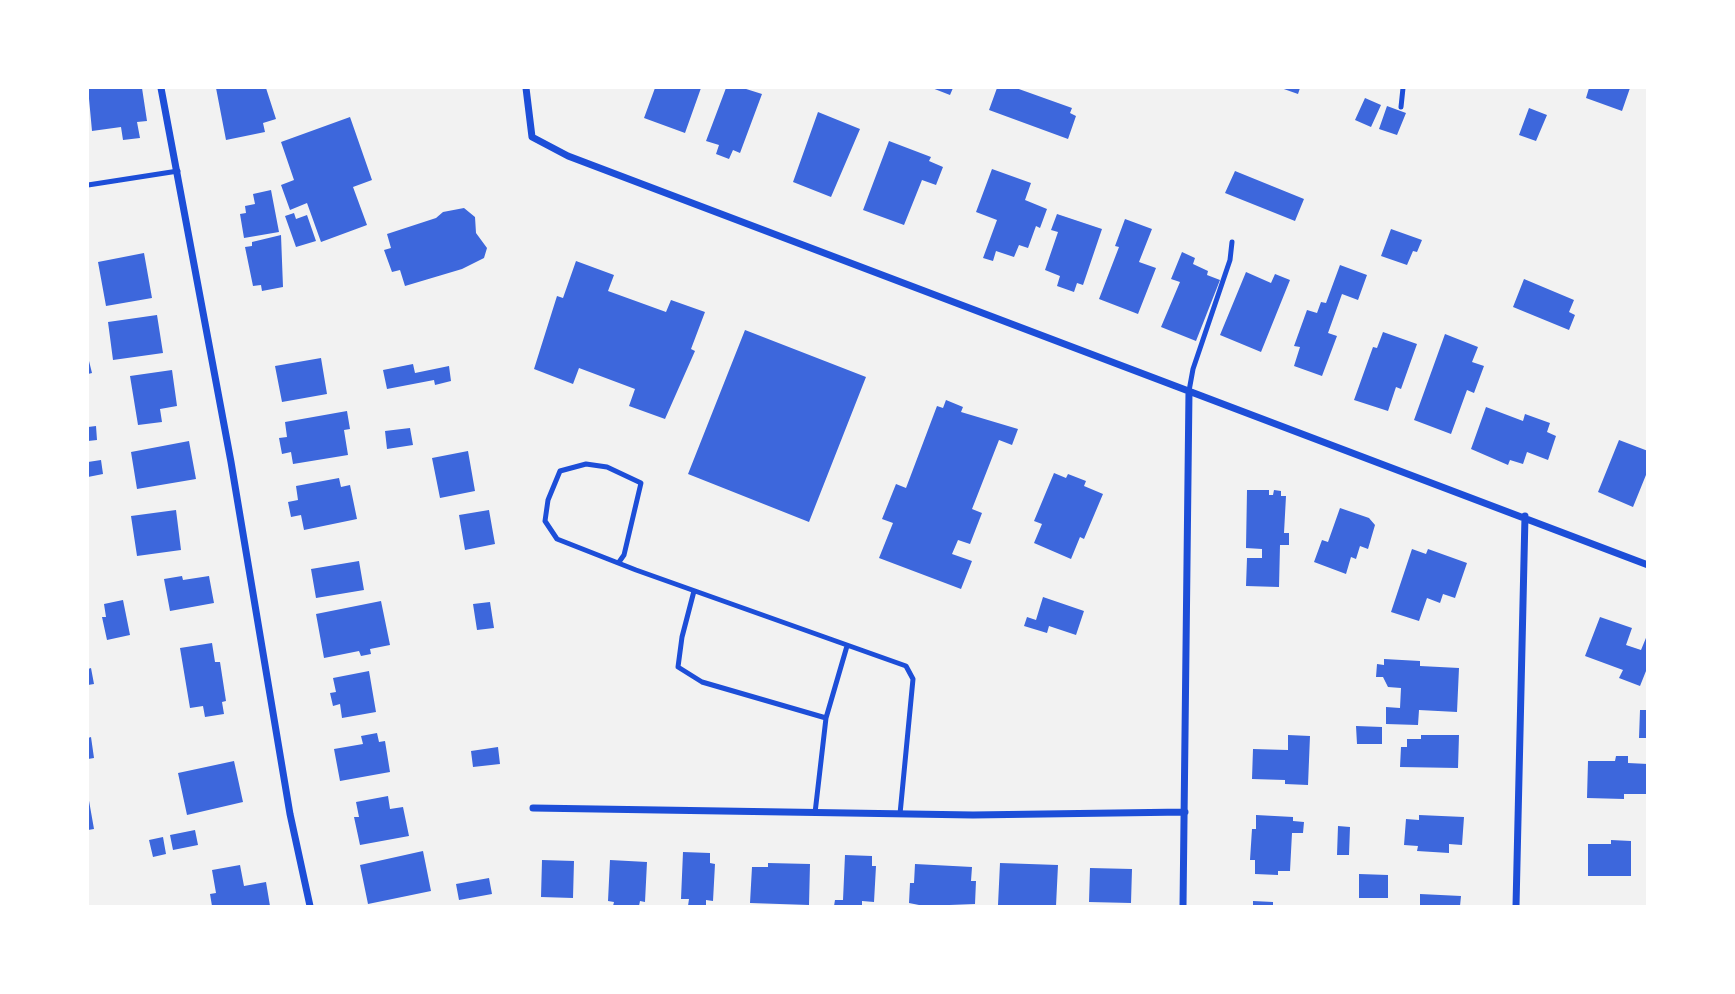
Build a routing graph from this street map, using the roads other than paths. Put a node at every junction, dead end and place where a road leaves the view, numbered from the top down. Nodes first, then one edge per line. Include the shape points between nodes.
1 (161, 88) edge
2 (526, 88) edge
3 (1403, 88) edge
4 (1401, 107) dead end
5 (177, 172) junction
6 (88, 185) edge
7 (1232, 242) dead end
8 (1189, 391) junction
9 (1525, 516) junction
10 (620, 562) junction
11 (1647, 565) edge
12 (694, 591) junction
13 (847, 646) junction
14 (826, 718) junction
15 (533, 808) dead end
16 (1185, 812) junction
17 (815, 813) junction
18 (900, 814) junction
19 (310, 906) edge
20 (1183, 906) edge
21 (1516, 906) edge

1 - 5 street
2 - 8 street via 532,137 568,156
3 - 4 lane
5 - 6 lane
5 - 19 street via 285,788
7 - 8 lane
8 - 9 street
8 - 16 street
9 - 11 street
9 - 21 street
10 - 10 lane via 640,483 607,467 586,464 560,471 545,521 557,539
10 - 12 lane
12 - 13 lane
12 - 14 lane via 678,667 702,682
13 - 14 lane
13 - 18 lane via 906,666 913,679
14 - 17 lane
15 - 17 street
16 - 18 street
16 - 20 street
17 - 18 street

